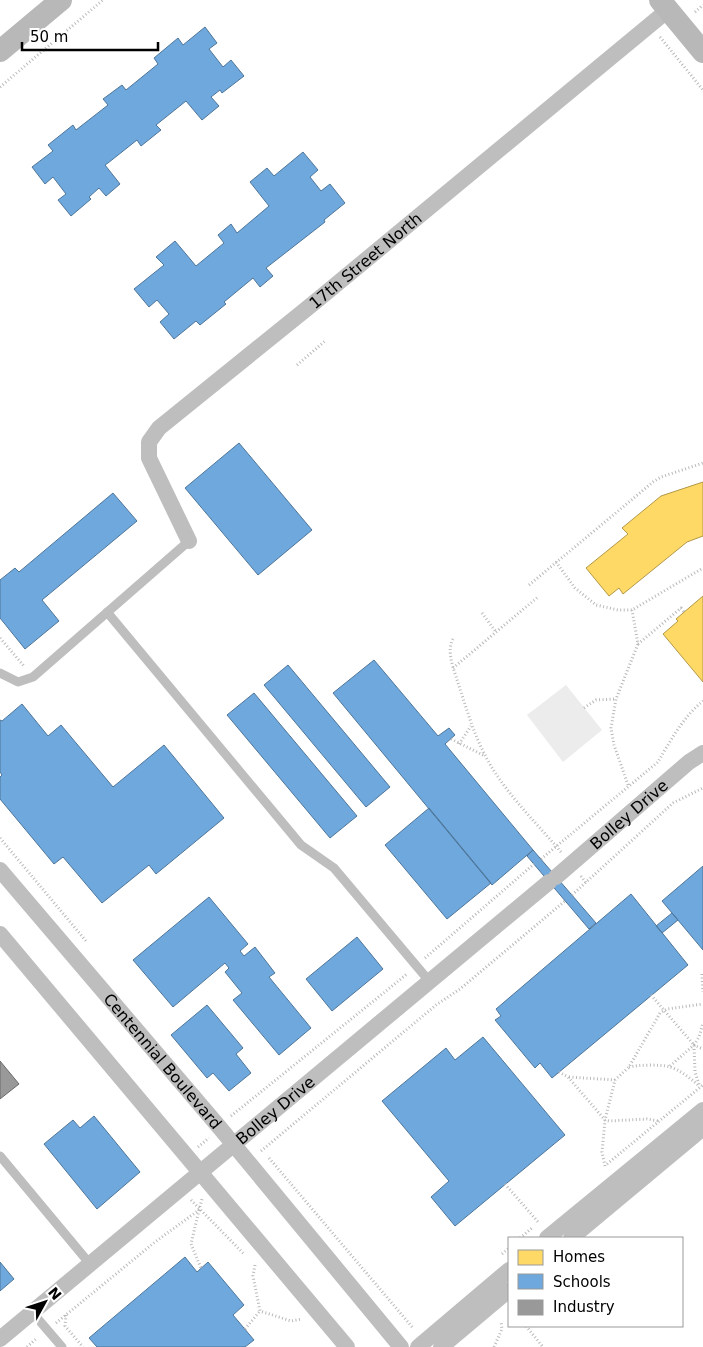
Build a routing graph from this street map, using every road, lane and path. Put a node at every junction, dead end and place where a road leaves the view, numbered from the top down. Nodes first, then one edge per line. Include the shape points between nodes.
1 (62, 0) edge
2 (103, 0) edge
3 (664, 5) edge
4 (650, 25) junction
5 (0, 51) edge
6 (703, 52) edge
7 (0, 88) edge
8 (703, 90) edge
9 (325, 341) dead end
10 (297, 365) dead end
11 (703, 464) edge
12 (189, 541) joint
13 (556, 562) junction
14 (703, 568) edge
15 (528, 585) dead end
16 (538, 597) dead end
17 (632, 610) junction
18 (107, 612) junction
19 (684, 612) dead end
20 (482, 614) dead end
21 (496, 632) junction
22 (0, 638) edge
23 (452, 639) dead end
24 (638, 644) junction
25 (453, 668) junction
26 (0, 672) edge
27 (33, 676) junction
28 (616, 699) junction
29 (703, 702) edge
30 (584, 708) dead end
31 (472, 725) junction
32 (451, 739) dead end
33 (459, 744) junction
34 (703, 753) edge
35 (486, 757) junction
36 (628, 785) junction
37 (703, 788) edge
38 (556, 846) junction
39 (541, 859) dead end
40 (534, 864) dead end
41 (571, 864) junction
42 (0, 870) edge
43 (586, 883) junction
44 (572, 895) dead end
45 (565, 901) dead end
46 (0, 934) edge
47 (416, 965) junction
48 (702, 974) dead end
49 (430, 982) junction
50 (703, 992) edge
51 (651, 996) dead end
52 (703, 1004) edge
53 (665, 1010) junction
54 (703, 1023) edge
55 (694, 1045) junction
56 (703, 1049) edge
57 (670, 1066) junction
58 (629, 1067) junction
59 (559, 1072) dead end
60 (568, 1077) junction
61 (615, 1080) junction
62 (703, 1110) edge
63 (605, 1120) junction
64 (659, 1121) dead end
65 (220, 1128) junction
66 (703, 1128) edge
67 (233, 1145) junction
68 (0, 1156) edge
69 (190, 1159) junction
70 (245, 1159) junction
71 (605, 1166) dead end
72 (205, 1178) junction
73 (505, 1184) dead end
74 (181, 1188) junction
75 (199, 1210) junction
76 (539, 1222) dead end
77 (549, 1237) edge
78 (572, 1237) edge
79 (90, 1264) junction
80 (256, 1265) junction
81 (201, 1268) dead end
82 (508, 1271) edge
83 (261, 1272) dead end
84 (508, 1291) edge
85 (260, 1311) junction
86 (32, 1312) junction
87 (296, 1312) dead end
88 (66, 1314) junction
89 (302, 1319) junction
90 (501, 1321) dead end
91 (307, 1326) dead end
92 (527, 1327) edge
93 (245, 1329) dead end
94 (47, 1330) junction
95 (0, 1339) edge
96 (26, 1347) edge
97 (62, 1347) edge
98 (83, 1347) edge
99 (347, 1347) edge
100 (400, 1347) edge
101 (418, 1347) edge
102 (440, 1347) edge
103 (494, 1347) edge
104 (543, 1347) edge

1 - 5 street
2 - 7 path
3 - 4 street, 17th Street North
3 - 6 street
4 - 8 path
4 - 12 street, 17th Street North via 159,428 149,442 149,458
9 - 10 path
11 - 13 path via 653,482
12 - 18 lane
13 - 15 path
13 - 17 path via 575,588 596,606
14 - 17 path
16 - 21 path
17 - 24 path
18 - 27 lane
18 - 47 lane via 301,845 334,868
19 - 24 path via 682,608
20 - 21 path
21 - 25 path
22 - 27 path
23 - 25 path via 448,647
24 - 28 path
25 - 31 path
26 - 27 lane via 18,682
28 - 30 path via 596,700
28 - 36 path via 611,728
29 - 36 path via 695,707 658,762
31 - 33 path
31 - 35 path
32 - 33 path
33 - 35 path
34 - 41 street, Bolley Drive
35 - 38 path via 507,789
36 - 38 path
37 - 43 path via 673,803
38 - 39 path
38 - 41 path
40 - 47 path
41 - 43 path
41 - 49 street, Bolley Drive
42 - 65 street, Centennial Boulevard
43 - 44 path
45 - 70 path via 271,1144
46 - 69 street
47 - 49 lane
47 - 65 path
48 - 50 path
49 - 67 street, Bolley Drive
51 - 53 path
52 - 53 path
53 - 55 path
53 - 58 path via 657,1017
54 - 55 path
55 - 56 path
55 - 57 path
55 - 57 path via 695,1072 700,1087
57 - 58 path
58 - 61 path
59 - 60 path
60 - 61 path
60 - 63 path
61 - 63 path
62 - 77 street
63 - 64 path
63 - 71 path via 602,1152
65 - 67 street, Centennial Boulevard
65 - 69 path via 196,1149
66 - 78 street
67 - 70 street, Centennial Boulevard
67 - 72 street, Bolley Drive
68 - 79 lane
69 - 72 street
70 - 100 street, Centennial Boulevard
72 - 74 street, Bolley Drive
72 - 75 path
72 - 99 street
73 - 76 path
74 - 75 path
74 - 79 street, Bolley Drive
75 - 80 path
75 - 81 path via 191,1244
75 - 88 path
79 - 86 street, Bolley Drive
80 - 83 path
80 - 85 path via 253,1276
82 - 101 street
84 - 102 street
85 - 89 path via 291,1320
85 - 93 path
86 - 94 lane
86 - 95 street, Bolley Drive
87 - 89 path
88 - 94 path
88 - 98 path via 65,1326
89 - 91 path
90 - 103 path via 502,1329
92 - 104 path
94 - 96 path
94 - 97 lane

